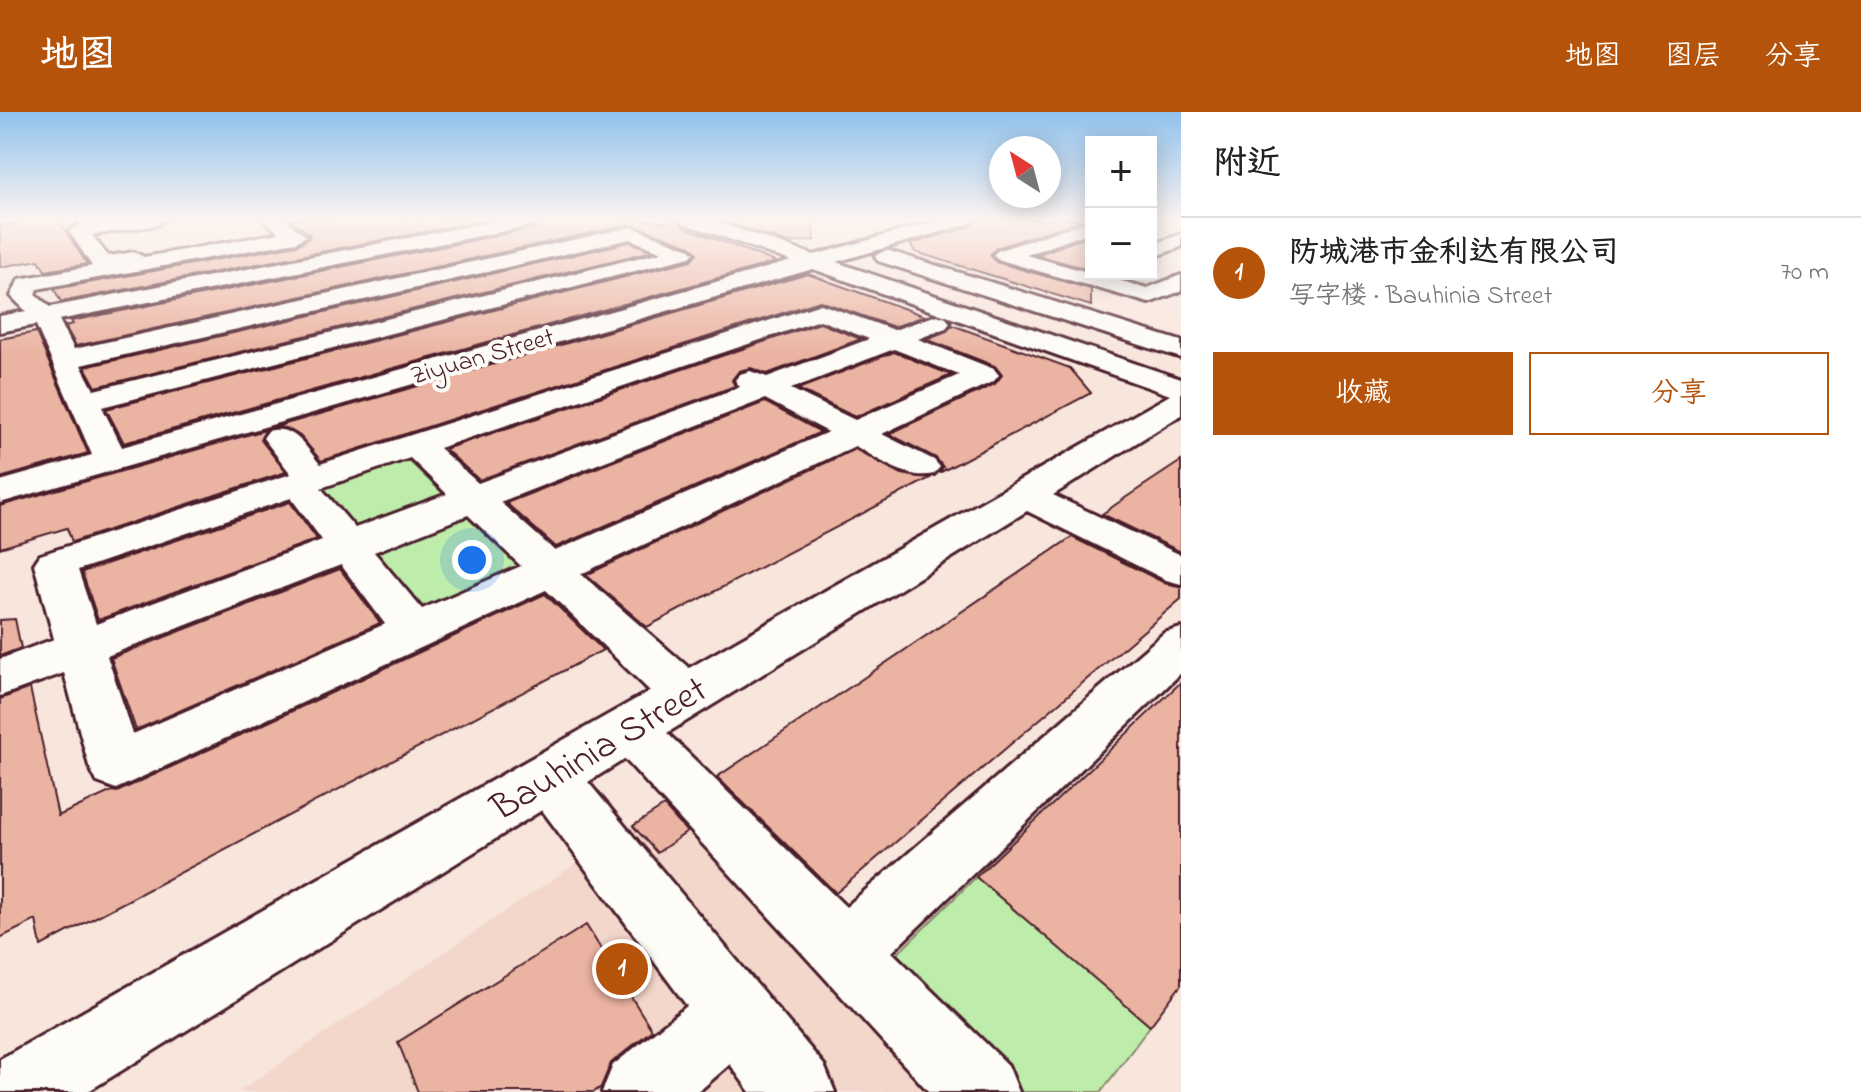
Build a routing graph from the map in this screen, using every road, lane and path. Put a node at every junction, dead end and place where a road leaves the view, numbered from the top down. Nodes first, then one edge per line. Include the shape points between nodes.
1 (135, 265) edge
2 (300, 265) edge
3 (489, 265) edge
4 (636, 265) edge
5 (773, 265) edge
6 (870, 265) edge
7 (876, 265) edge
8 (884, 265) edge
9 (1044, 265) edge
10 (1085, 275) edge
11 (1102, 280) edge
12 (415, 281) junction
13 (1181, 282) edge
14 (459, 309) junction
15 (44, 315) junction
16 (937, 323) dead end
17 (0, 324) edge
18 (645, 330) dead end
19 (497, 333) junction
20 (893, 339) junction
21 (1181, 350) edge
22 (693, 353) junction
23 (64, 360) junction
24 (1181, 368) edge
25 (765, 388) junction
26 (1181, 389) edge
27 (84, 402) junction
28 (1181, 402) edge
29 (855, 433) junction
30 (280, 438) dead end
31 (415, 445) junction
32 (111, 460) junction
33 (922, 467) dead end
34 (306, 481) junction
35 (0, 492) edge
36 (1024, 495) junction
37 (474, 499) junction
38 (348, 547) junction
39 (551, 570) junction
40 (1181, 571) edge
41 (415, 631) junction
42 (1181, 645) edge
43 (80, 648) junction
44 (0, 678) edge
45 (686, 695) junction
46 (629, 728) junction
47 (549, 776) junction
48 (845, 951) junction
49 (735, 1012) junction
50 (16, 1092) edge
51 (640, 1092) edge
52 (797, 1092) edge
53 (981, 1092) edge

1 - 15 street via 27,284 23,296
2 - 15 street
3 - 12 street
4 - 14 street
5 - 19 street, Ziyuan Street
6 - 26 street
7 - 24 street
8 - 21 street
9 - 10 street
11 - 13 street via 1149,296
12 - 14 street
12 - 23 street
14 - 19 street
14 - 27 street
15 - 17 street
15 - 23 street
16 - 20 street
18 - 22 street
19 - 32 street, Ziyuan Street
20 - 22 street via 821,311
20 - 25 street
20 - 29 street via 984,375
22 - 25 street
22 - 31 street
23 - 27 street
25 - 29 street
25 - 37 street
27 - 32 street
28 - 36 street, Bauhinia Street
29 - 33 street
29 - 39 street
30 - 34 street
31 - 34 street
31 - 37 street
32 - 35 street, Ziyuan Street
34 - 38 street
34 - 43 street via 55,564
36 - 40 street
36 - 45 street, Bauhinia Street
37 - 38 street
37 - 39 street
38 - 41 street
38 - 43 street
39 - 41 street
39 - 45 street
41 - 43 street via 116,766
42 - 48 street
43 - 44 street
45 - 46 street, Bauhinia Street
46 - 47 street, Bauhinia Street
46 - 48 street
47 - 49 street
47 - 50 street, Bauhinia Street
48 - 53 street
49 - 51 street
49 - 52 street

